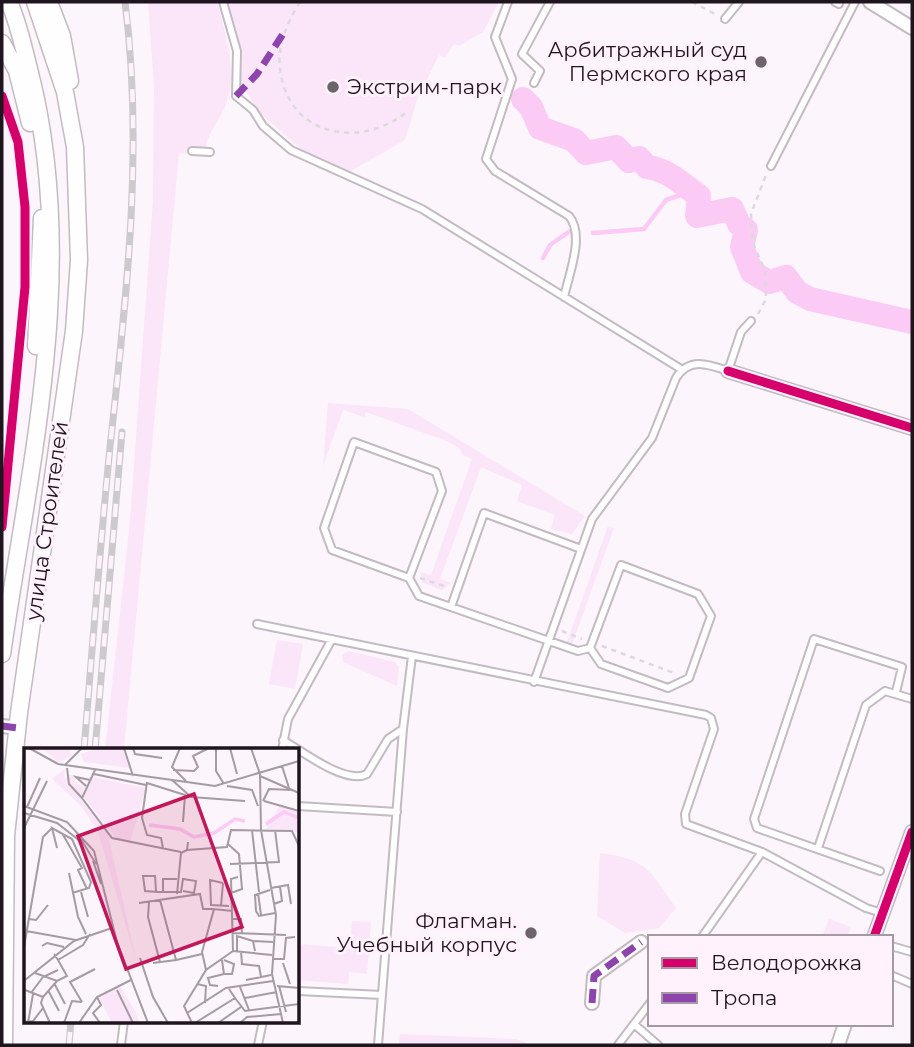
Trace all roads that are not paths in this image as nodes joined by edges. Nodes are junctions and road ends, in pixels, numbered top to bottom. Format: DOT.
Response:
graph roads {
  1 [pos="9,2"];
  2 [pos="35,2"];
  3 [pos="49,2"];
  4 [pos="223,2"];
  5 [pos="508,2"];
  6 [pos="550,2"];
  7 [pos="739,2"];
  8 [pos="855,2"];
  9 [pos="870,2"];
  10 [pos="725,19"];
  11 [pos="912,28"];
  12 [pos="2,43"];
  13 [pos="534,83"];
  14 [pos="192,150"];
  15 [pos="210,152"];
  16 [pos="771,166"];
  17 [pos="79,216"];
  18 [pos="564,297"];
  19 [pos="751,321"];
  20 [pos="681,369"];
  21 [pos="728,371"];
  22 [pos="40,395"];
  23 [pos="912,428"];
  24 [pos="581,549"];
  25 [pos="410,575"];
  26 [pos="451,607"];
  27 [pos="257,624"];
  28 [pos="332,639"];
  29 [pos="548,640"];
  30 [pos="591,645"];
  31 [pos="2,654"];
  32 [pos="412,656"];
  33 [pos="534,682"];
  34 [pos="896,692"];
  35 [pos="912,699"];
  36 [pos="10,727"];
  37 [pos="403,729"];
  38 [pos="283,740"];
  39 [pos="282,748"];
  40 [pos="297,748"];
  41 [pos="299,749"];
  42 [pos="299,806"];
  43 [pos="397,812"];
  44 [pos="912,832"];
  45 [pos="818,848"];
  46 [pos="762,852"];
  47 [pos="880,871"];
  48 [pos="882,913"];
  49 [pos="704,935"];
  50 [pos="875,935"];
  51 [pos="641,942"];
  52 [pos="893,947"];
  53 [pos="912,952"];
  54 [pos="893,976"];
  55 [pos="912,984"];
  56 [pos="299,990"];
  57 [pos="382,995"];
  58 [pos="592,1003"];
  59 [pos="648,1006"];
  60 [pos="124,1023"];
  61 [pos="262,1023"];
  62 [pos="634,1024"];
  63 [pos="844,1026"];
  64 [pos="4,1045"];
  65 [pos="121,1045"];
  66 [pos="258,1045"];
  67 [pos="378,1045"];
  68 [pos="618,1045"];
  69 [pos="659,1045"];
  70 [pos="838,1045"];
  1 -- 22 [label="main road, улица Строителей"];
  2 -- 17 [label="main road, улица Строителей"];
  3 -- 17 [label="main road"];
  4 -- 18 [label="lane"];
  5 -- 18 [label="lane"];
  6 -- 13 [label="lane"];
  7 -- 10 [label="lane"];
  8 -- 16 [label="lane"];
  9 -- 11 [label="street"];
  12 -- 22 [label="main road"];
  14 -- 15 [label="lane"];
  17 -- 36 [label="main road, улица Строителей"];
  18 -- 20 [label="lane"];
  19 -- 21 [label="lane"];
  20 -- 21 [label="lane"];
  20 -- 24 [label="lane"];
  21 -- 23 [label="street"];
  22 -- 31 [label="main road, улица Строителей"];
  24 -- 26 [label="lane"];
  24 -- 29 [label="lane"];
  25 -- 25 [label="lane"];
  25 -- 26 [label="lane"];
  26 -- 29 [label="lane"];
  27 -- 28 [label="lane"];
  28 -- 32 [label="lane"];
  28 -- 38 [label="lane"];
  29 -- 30 [label="lane"];
  29 -- 33 [label="lane"];
  30 -- 30 [label="lane"];
  32 -- 33 [label="lane"];
  32 -- 37 [label="lane"];
  33 -- 46 [label="lane"];
  34 -- 35 [label="lane"];
  34 -- 45 [label="lane"];
  34 -- 45 [label="lane"];
  36 -- 64 [label="main road, улица Строителей"];
  37 -- 41 [label="lane"];
  37 -- 43 [label="lane"];
  38 -- 39 [label="lane"];
  38 -- 40 [label="lane"];
  42 -- 43 [label="lane"];
  43 -- 57 [label="lane"];
  44 -- 48 [label="street"];
  45 -- 47 [label="lane"];
  46 -- 48 [label="lane"];
  46 -- 49 [label="lane"];
  48 -- 50 [label="street"];
  51 -- 58 [label="street"];
  52 -- 53 [label="lane"];
  54 -- 55 [label="lane"];
  56 -- 57 [label="lane"];
  57 -- 67 [label="lane"];
  59 -- 62 [label="lane"];
  60 -- 65 [label="lane"];
  61 -- 66 [label="lane"];
  62 -- 68 [label="lane"];
  62 -- 69 [label="lane"];
  63 -- 70 [label="street"];
}
